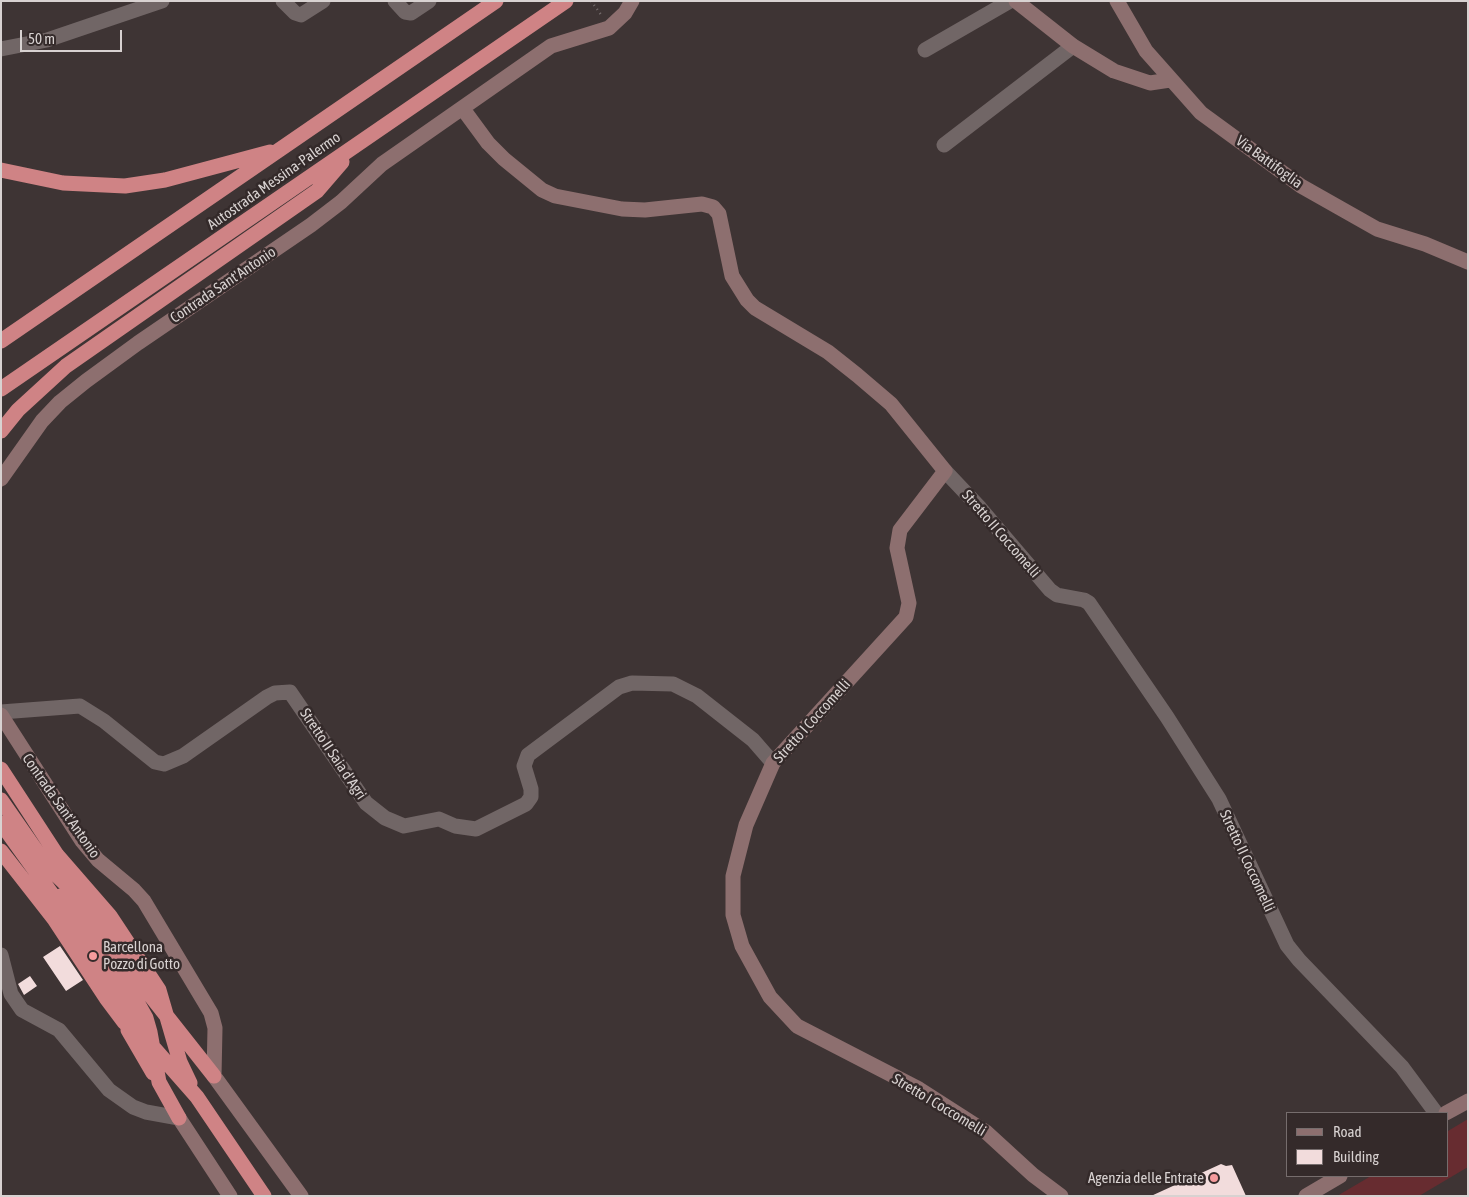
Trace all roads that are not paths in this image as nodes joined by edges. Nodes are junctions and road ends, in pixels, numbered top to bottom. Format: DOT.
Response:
graph roads {
  1 [pos="162,1"];
  2 [pos="283,1"];
  3 [pos="322,1"];
  4 [pos="396,1"];
  5 [pos="429,1"];
  6 [pos="496,1"];
  7 [pos="566,1"];
  8 [pos="632,1"];
  9 [pos="1010,1"];
  10 [pos="1016,1"];
  11 [pos="1118,2"];
  12 [pos="1073,46"];
  13 [pos="1,49"];
  14 [pos="925,50"];
  15 [pos="1170,80"];
  16 [pos="462,109"];
  17 [pos="360,143"];
  18 [pos="944,145"];
  19 [pos="281,149"];
  20 [pos="1,170"];
  21 [pos="1468,262"];
  22 [pos="1,340"];
  23 [pos="1,389"];
  24 [pos="1,431"];
  25 [pos="945,471"];
  26 [pos="1,479"];
  27 [pos="1,713"];
  28 [pos="773,763"];
  29 [pos="1,769"];
  30 [pos="1,800"];
  31 [pos="1,824"];
  32 [pos="1,852"];
  33 [pos="57,855"];
  34 [pos="17,874"];
  35 [pos="36,874"];
  36 [pos="79,896"];
  37 [pos="57,901"];
  38 [pos="1,955"];
  39 [pos="169,1021"];
  40 [pos="124,1022"];
  41 [pos="153,1047"];
  42 [pos="214,1076"];
  43 [pos="159,1082"];
  44 [pos="197,1098"];
  45 [pos="1468,1101"];
  46 [pos="1435,1112"];
  47 [pos="1448,1112"];
  48 [pos="180,1118"];
  49 [pos="1338,1177"];
  50 [pos="230,1196"];
  51 [pos="264,1196"];
  52 [pos="301,1196"];
  53 [pos="1061,1196"];
  54 [pos="1306,1196"];
  1 -- 13 [label="street"];
  2 -- 3 [label="street"];
  4 -- 5 [label="street"];
  6 -- 19 [label="highway, Autostrada Messina-Palermo"];
  7 -- 17 [label="highway, Autostrada Messina-Palermo"];
  8 -- 16 [label="street, Contrada Sant'Antonio"];
  9 -- 14 [label="street"];
  10 -- 12 [label="street"];
  11 -- 15 [label="street, Via Battifoglia"];
  12 -- 15 [label="street"];
  12 -- 18 [label="street"];
  15 -- 21 [label="street, Via Battifoglia"];
  16 -- 25 [label="street, Stretto II Coccomelli"];
  16 -- 26 [label="street, Contrada Sant'Antonio"];
  17 -- 23 [label="highway, Autostrada Messina-Palermo"];
  17 -- 24 [label="highway"];
  19 -- 20 [label="highway"];
  19 -- 22 [label="highway, Autostrada Messina-Palermo"];
  25 -- 28 [label="street, Stretto I Coccomelli"];
  25 -- 46 [label="street, Stretto II Coccomelli"];
  27 -- 28 [label="street, Stretto II Saia d'Agri"];
  27 -- 42 [label="street, Contrada Sant'Antonio"];
  28 -- 53 [label="street, Stretto I Coccomelli"];
  29 -- 33 [label="highway"];
  30 -- 36 [label="highway"];
  31 -- 35 [label="highway"];
  32 -- 34 [label="highway"];
  33 -- 36 [label="highway"];
  33 -- 39 [label="highway"];
  34 -- 37 [label="highway"];
  34 -- 40 [label="highway"];
  35 -- 37 [label="highway"];
  35 -- 41 [label="highway"];
  36 -- 39 [label="highway"];
  37 -- 41 [label="highway"];
  38 -- 48 [label="street"];
  39 -- 42 [label="highway"];
  39 -- 44 [label="highway"];
  40 -- 41 [label="highway"];
  40 -- 43 [label="highway"];
  41 -- 43 [label="highway"];
  41 -- 44 [label="highway"];
  42 -- 52 [label="street"];
  43 -- 48 [label="highway"];
  44 -- 51 [label="highway"];
  45 -- 47 [label="street"];
  48 -- 50 [label="street"];
  49 -- 54 [label="street"];
}
